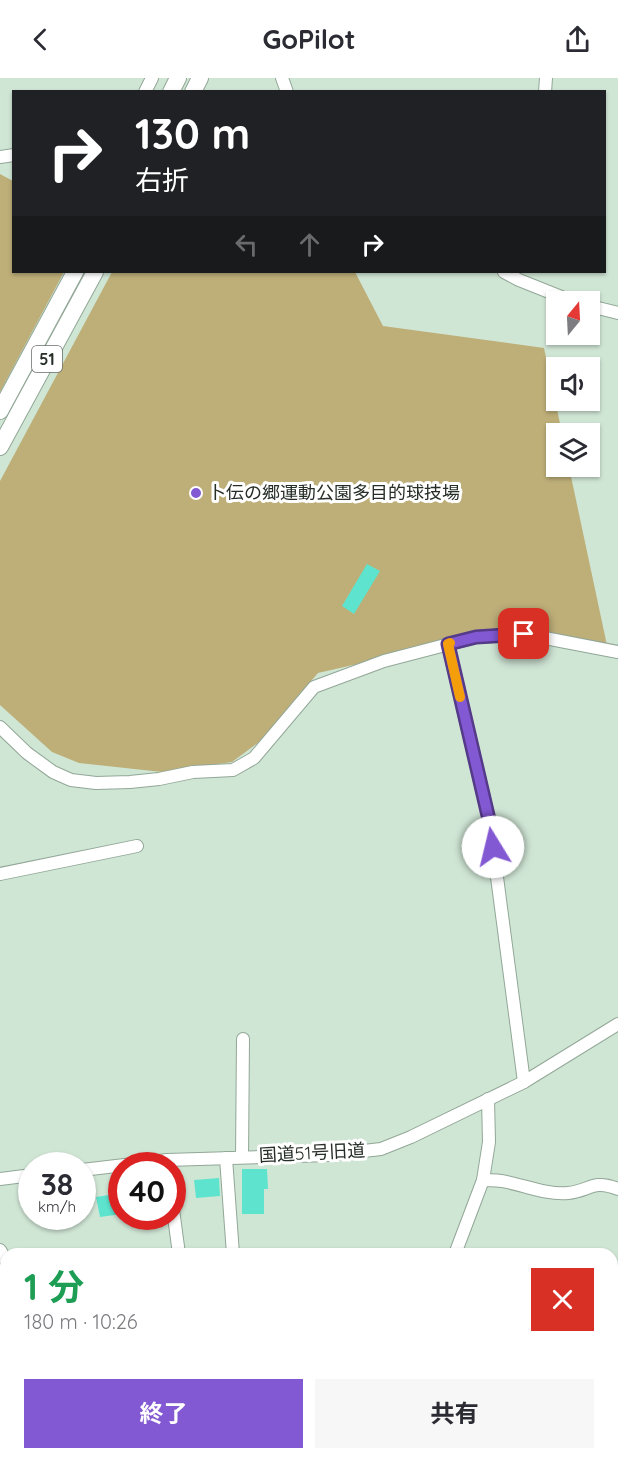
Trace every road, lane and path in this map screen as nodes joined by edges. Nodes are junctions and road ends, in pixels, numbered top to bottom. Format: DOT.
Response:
graph roads {
  1 [pos="74,273"];
  2 [pos="94,273"];
  3 [pos="520,276"];
  4 [pos="551,291"];
  5 [pos="600,308"];
  6 [pos="618,313"];
  7 [pos="0,411"];
  8 [pos="0,447"];
  9 [pos="448,644"];
  10 [pos="618,652"];
  11 [pos="0,727"];
  12 [pos="138,846"];
  13 [pos="0,874"];
  14 [pos="618,1024"];
  15 [pos="243,1039"];
  16 [pos="524,1082"];
  17 [pos="488,1099"];
  18 [pos="242,1157"];
  19 [pos="226,1158"];
  20 [pos="186,1161"];
  21 [pos="18,1177"];
  22 [pos="0,1179"];
  23 [pos="483,1180"];
  24 [pos="618,1189"];
  25 [pos="176,1230"];
  26 [pos="178,1248"];
  27 [pos="232,1248"];
  28 [pos="457,1248"];
  1 -- 7 [label="highway, 51"];
  2 -- 8 [label="highway, 51"];
  3 -- 4 [label="street"];
  5 -- 6 [label="street"];
  9 -- 10 [label="street"];
  9 -- 11 [label="street"];
  9 -- 16 [label="street"];
  12 -- 13 [label="street"];
  14 -- 16 [label="street, 国道51号旧道"];
  15 -- 18 [label="street"];
  16 -- 17 [label="street, 国道51号旧道"];
  17 -- 18 [label="street, 国道51号旧道"];
  17 -- 23 [label="street"];
  18 -- 19 [label="street, 国道51号旧道"];
  19 -- 20 [label="street, 国道51号旧道"];
  19 -- 27 [label="street"];
  21 -- 22 [label="street"];
  23 -- 24 [label="street"];
  23 -- 28 [label="street"];
  25 -- 26 [label="street"];
}
